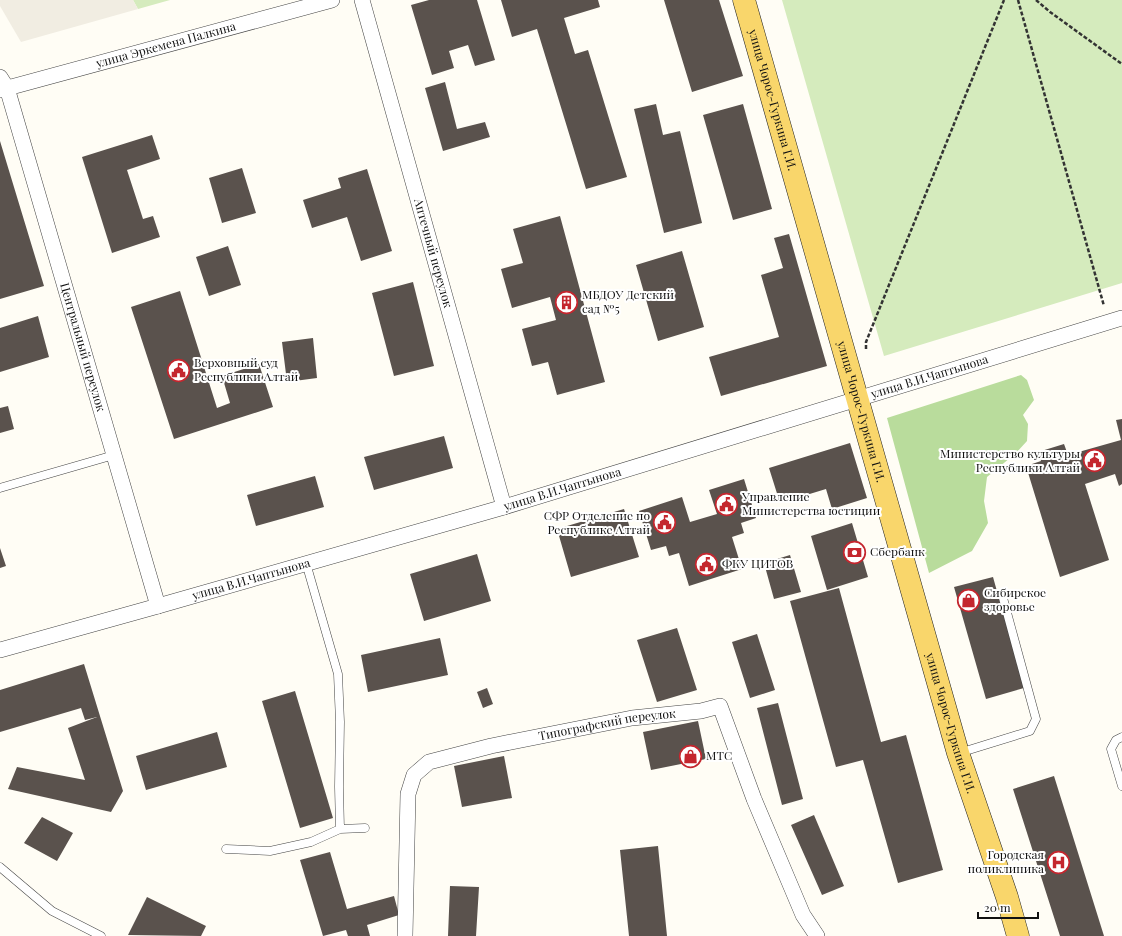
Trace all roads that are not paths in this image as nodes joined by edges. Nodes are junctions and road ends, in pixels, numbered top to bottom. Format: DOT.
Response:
graph roads {
  1 [pos="332,0"];
  2 [pos="362,0"];
  3 [pos="744,0"];
  4 [pos="2,85"];
  5 [pos="1115,320"];
  6 [pos="858,398"];
  7 [pos="114,454"];
  8 [pos="0,488"];
  9 [pos="504,507"];
  10 [pos="306,563"];
  11 [pos="1003,598"];
  12 [pos="158,606"];
  13 [pos="0,650"];
  14 [pos="1122,737"];
  15 [pos="958,753"];
  16 [pos="1122,786"];
  17 [pos="365,828"];
  18 [pos="340,829"];
  19 [pos="226,849"];
  20 [pos="0,867"];
  21 [pos="100,936"];
  22 [pos="405,936"];
  23 [pos="817,936"];
  24 [pos="1018,936"];
  1 -- 4 [label="street, улица Эркемена Палкина"];
  2 -- 9 [label="street, Аптечный переулок"];
  3 -- 6 [label="main road, улица Чорос-Гуркина Г.И."];
  4 -- 7 [label="street, Центральный переулок"];
  5 -- 6 [label="street, улица В.И.Чаптынова"];
  6 -- 9 [label="street, улица В.И.Чаптынова"];
  6 -- 15 [label="main road, улица Чорос-Гуркина Г.И."];
  7 -- 8 [label="lane"];
  7 -- 12 [label="street, Центральный переулок"];
  9 -- 10 [label="street, улица В.И.Чаптынова"];
  10 -- 12 [label="street, улица В.И.Чаптынова"];
  10 -- 18 [label="lane"];
  11 -- 15 [label="lane"];
  12 -- 13 [label="street, улица В.И.Чаптынова"];
  14 -- 16 [label="lane"];
  15 -- 24 [label="main road, улица Чорос-Гуркина Г.И."];
  17 -- 18 [label="lane"];
  18 -- 19 [label="lane"];
  20 -- 21 [label="lane"];
  22 -- 23 [label="street, Типографский переулок"];
}
